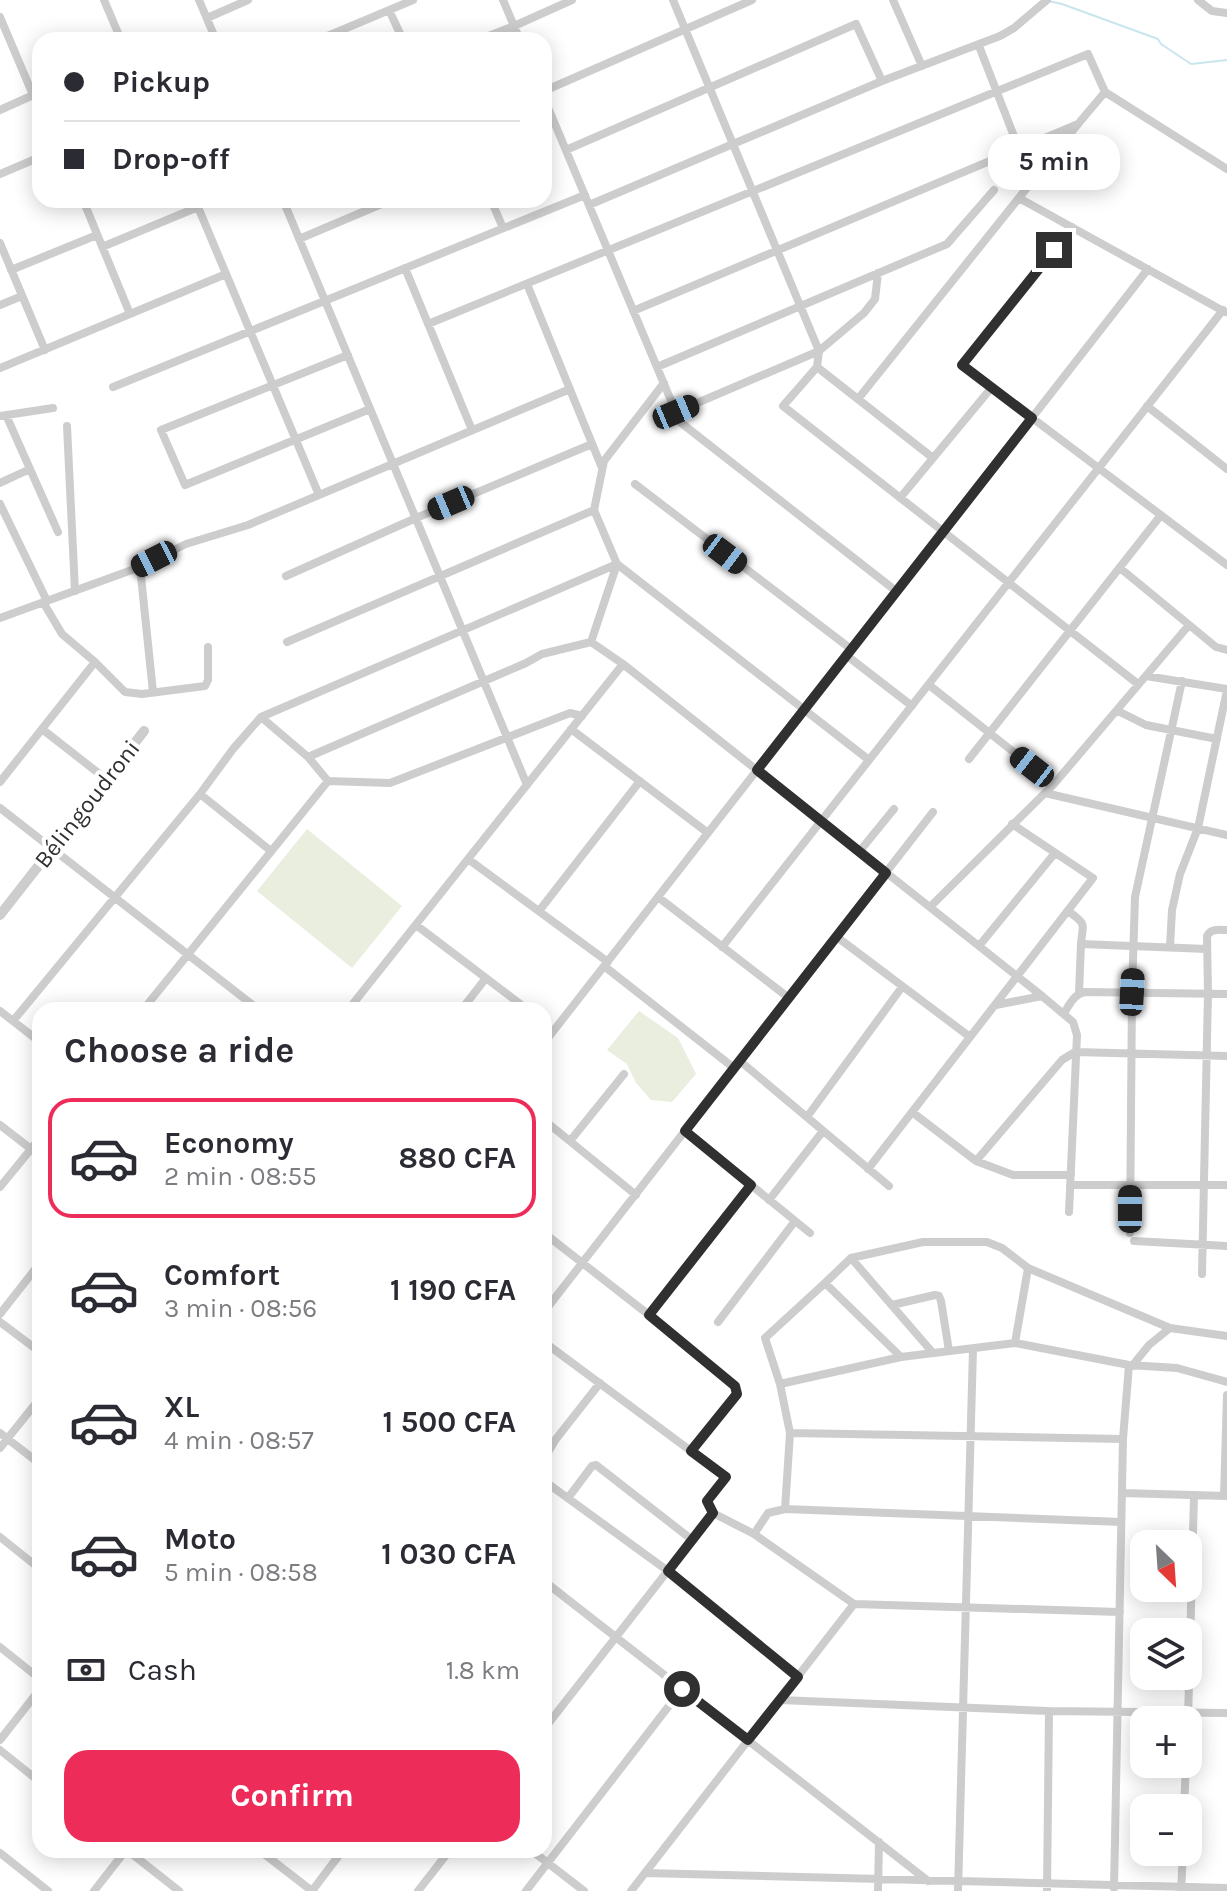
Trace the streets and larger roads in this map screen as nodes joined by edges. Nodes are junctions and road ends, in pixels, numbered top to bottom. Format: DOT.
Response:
graph roads {
  1 [pos="104,0"];
  2 [pos="199,0"];
  3 [pos="248,0"];
  4 [pos="503,0"];
  5 [pos="572,0"];
  6 [pos="673,0"];
  7 [pos="752,0"];
  8 [pos="893,0"];
  9 [pos="1047,0"];
  10 [pos="1198,0"];
  11 [pos="408,1"];
  12 [pos="389,10"];
  13 [pos="1227,13"];
  14 [pos="0,17"];
  15 [pos="207,18"];
  16 [pos="514,26"];
  17 [pos="686,30"];
  18 [pos="118,32"];
  19 [pos="213,32"];
  20 [pos="337,32"];
  21 [pos="399,32"];
  22 [pos="499,32"];
  23 [pos="517,32"];
  24 [pos="979,46"];
  25 [pos="922,66"];
  26 [pos="882,81"];
  27 [pos="32,84"];
  28 [pos="552,88"];
  29 [pos="710,88"];
  30 [pos="996,92"];
  31 [pos="1105,92"];
  32 [pos="32,96"];
  33 [pos="0,110"];
  34 [pos="552,117"];
  35 [pos="1078,124"];
  36 [pos="733,144"];
  37 [pos="1019,149"];
  38 [pos="566,150"];
  39 [pos="32,160"];
  40 [pos="1227,169"];
  41 [pos="0,174"];
  42 [pos="1028,186"];
  43 [pos="994,190"];
  44 [pos="753,191"];
  45 [pos="585,195"];
  46 [pos="1019,198"];
  47 [pos="589,205"];
  48 [pos="86,208"];
  49 [pos="185,208"];
  50 [pos="198,208"];
  51 [pos="286,208"];
  52 [pos="367,208"];
  53 [pos="494,208"];
  54 [pos="1072,227"];
  55 [pos="503,228"];
  56 [pos="97,235"];
  57 [pos="299,239"];
  58 [pos="0,243"];
  59 [pos="102,247"];
  60 [pos="608,250"];
  61 [pos="777,250"];
  62 [pos="405,268"];
  63 [pos="1148,269"];
  64 [pos="11,270"];
  65 [pos="878,273"];
  66 [pos="226,274"];
  67 [pos="527,284"];
  68 [pos="22,296"];
  69 [pos="325,301"];
  70 [pos="0,305"];
  71 [pos="800,306"];
  72 [pos="633,311"];
  73 [pos="1225,312"];
  74 [pos="130,314"];
  75 [pos="428,324"];
  76 [pos="250,331"];
  77 [pos="45,350"];
  78 [pos="819,351"];
  79 [pos="348,355"];
  80 [pos="657,367"];
  81 [pos="817,367"];
  82 [pos="0,368"];
  83 [pos="664,383"];
  84 [pos="273,385"];
  85 [pos="113,387"];
  86 [pos="992,387"];
  87 [pos="570,389"];
  88 [pos="858,399"];
  89 [pos="1147,406"];
  90 [pos="53,408"];
  91 [pos="370,409"];
  92 [pos="676,412"];
  93 [pos="3,416"];
  94 [pos="1032,418"];
  95 [pos="67,426"];
  96 [pos="472,430"];
  97 [pos="296,439"];
  98 [pos="592,444"];
  99 [pos="933,458"];
  100 [pos="393,463"];
  101 [pos="1099,468"];
  102 [pos="30,469"];
  103 [pos="602,469"];
  104 [pos="1227,469"];
  105 [pos="0,483"];
  106 [pos="635,484"];
  107 [pos="319,495"];
  108 [pos="900,498"];
  109 [pos="0,504"];
  110 [pos="594,510"];
  111 [pos="1161,515"];
  112 [pos="416,518"];
  113 [pos="943,531"];
  114 [pos="58,532"];
  115 [pos="617,564"];
  116 [pos="1227,565"];
  117 [pos="140,567"];
  118 [pos="1120,568"];
  119 [pos="286,576"];
  120 [pos="440,577"];
  121 [pos="1009,583"];
  122 [pos="75,591"];
  123 [pos="896,591"];
  124 [pos="45,602"];
  125 [pos="0,618"];
  126 [pos="1189,625"];
  127 [pos="463,631"];
  128 [pos="1070,631"];
  129 [pos="287,642"];
  130 [pos="591,642"];
  131 [pos="208,647"];
  132 [pos="1227,650"];
  133 [pos="849,652"];
  134 [pos="95,662"];
  135 [pos="623,664"];
  136 [pos="1146,676"];
  137 [pos="484,680"];
  138 [pos="1182,681"];
  139 [pos="1138,684"];
  140 [pos="929,685"];
  141 [pos="1227,690"];
  142 [pos="153,692"];
  143 [pos="912,706"];
  144 [pos="804,710"];
  145 [pos="1118,711"];
  146 [pos="582,716"];
  147 [pos="261,717"];
  148 [pos="42,729"];
  149 [pos="571,729"];
  150 [pos="144,731"];
  151 [pos="1171,731"];
  152 [pos="990,733"];
  153 [pos="507,737"];
  154 [pos="1217,739"];
  155 [pos="308,757"];
  156 [pos="969,759"];
  157 [pos="869,760"];
  158 [pos="757,770"];
  159 [pos="106,779"];
  160 [pos="328,781"];
  161 [pos="640,781"];
  162 [pos="0,782"];
  163 [pos="1054,784"];
  164 [pos="527,785"];
  165 [pos="1045,793"];
  166 [pos="200,794"];
  167 [pos="0,808"];
  168 [pos="894,809"];
  169 [pos="933,812"];
  170 [pos="1152,817"];
  171 [pos="821,821"];
  172 [pos="1012,824"];
  173 [pos="1198,828"];
  174 [pos="708,833"];
  175 [pos="1227,835"];
  176 [pos="52,849"];
  177 [pos="271,851"];
  178 [pos="859,852"];
  179 [pos="1055,853"];
  180 [pos="468,859"];
  181 [pos="886,873"];
  182 [pos="114,897"];
  183 [pos="658,897"];
  184 [pos="930,907"];
  185 [pos="539,911"];
  186 [pos="1068,911"];
  187 [pos="0,915"];
  188 [pos="416,925"];
  189 [pos="1227,930"];
  190 [pos="837,937"];
  191 [pos="1081,944"];
  192 [pos="979,946"];
  193 [pos="1134,946"];
  194 [pos="722,947"];
  195 [pos="1170,947"];
  196 [pos="1207,949"];
  197 [pos="188,955"];
  198 [pos="606,964"];
  199 [pos="1017,976"];
  200 [pos="486,978"];
  201 [pos="902,987"];
  202 [pos="1132,992"];
  203 [pos="1079,993"];
  204 [pos="1208,993"];
  205 [pos="1227,994"];
  206 [pos="1042,996"];
  207 [pos="789,998"];
  208 [pos="150,1002"];
  209 [pos="249,1002"];
  210 [pos="354,1002"];
  211 [pos="467,1002"];
  212 [pos="518,1002"];
  213 [pos="995,1005"];
  214 [pos="0,1011"];
  215 [pos="1064,1013"];
  216 [pos="13,1021"];
  217 [pos="554,1030"];
  218 [pos="552,1033"];
  219 [pos="32,1036"];
  220 [pos="970,1037"];
  221 [pos="1075,1052"];
  222 [pos="1131,1053"];
  223 [pos="1207,1055"];
  224 [pos="1227,1056"];
  225 [pos="737,1064"];
  226 [pos="624,1074"];
  227 [pos="912,1112"];
  228 [pos="807,1117"];
  229 [pos="0,1125"];
  230 [pos="552,1126"];
  231 [pos="685,1131"];
  232 [pos="823,1131"];
  233 [pos="570,1141"];
  234 [pos="31,1149"];
  235 [pos="976,1161"];
  236 [pos="868,1169"];
  237 [pos="1071,1175"];
  238 [pos="751,1185"];
  239 [pos="1070,1185"];
  240 [pos="1129,1185"];
  241 [pos="1204,1185"];
  242 [pos="1227,1185"];
  243 [pos="889,1186"];
  244 [pos="0,1187"];
  245 [pos="636,1195"];
  246 [pos="769,1200"];
  247 [pos="1069,1212"];
  248 [pos="795,1221"];
  249 [pos="810,1233"];
  250 [pos="552,1239"];
  251 [pos="1202,1245"];
  252 [pos="1227,1246"];
  253 [pos="851,1258"];
  254 [pos="583,1263"];
  255 [pos="1028,1268"];
  256 [pos="32,1273"];
  257 [pos="1202,1274"];
  258 [pos="825,1283"];
  259 [pos="552,1302"];
  260 [pos="892,1305"];
  261 [pos="0,1314"];
  262 [pos="649,1315"];
  263 [pos="0,1322"];
  264 [pos="718,1322"];
  265 [pos="1170,1328"];
  266 [pos="1227,1336"];
  267 [pos="1015,1343"];
  268 [pos="32,1346"];
  269 [pos="552,1348"];
  270 [pos="973,1349"];
  271 [pos="949,1351"];
  272 [pos="933,1353"];
  273 [pos="901,1357"];
  274 [pos="1130,1366"];
  275 [pos="1227,1382"];
  276 [pos="600,1383"];
  277 [pos="780,1384"];
  278 [pos="1227,1395"];
  279 [pos="32,1406"];
  280 [pos="790,1433"];
  281 [pos="4,1436"];
  282 [pos="971,1436"];
  283 [pos="1123,1439"];
  284 [pos="552,1446"];
  285 [pos="0,1448"];
  286 [pos="691,1451"];
  287 [pos="32,1458"];
  288 [pos="552,1488"];
  289 [pos="1122,1493"];
  290 [pos="1194,1495"];
  291 [pos="1226,1496"];
  292 [pos="568,1498"];
  293 [pos="785,1509"];
  294 [pos="713,1513"];
  295 [pos="969,1516"];
  296 [pos="1121,1522"];
  297 [pos="754,1534"];
  298 [pos="0,1537"];
  299 [pos="691,1539"];
  300 [pos="32,1563"];
  301 [pos="668,1571"];
  302 [pos="552,1588"];
  303 [pos="854,1604"];
  304 [pos="966,1608"];
  305 [pos="1120,1612"];
  306 [pos="615,1637"];
  307 [pos="0,1647"];
  308 [pos="32,1673"];
  309 [pos="798,1677"];
  310 [pos="682,1689"];
  311 [pos="32,1699"];
  312 [pos="780,1700"];
  313 [pos="1188,1706"];
  314 [pos="963,1707"];
  315 [pos="1049,1711"];
  316 [pos="1118,1712"];
  317 [pos="1130,1713"];
  318 [pos="1227,1713"];
  319 [pos="1202,1715"];
  320 [pos="552,1719"];
  321 [pos="0,1740"];
  322 [pos="748,1740"];
  323 [pos="0,1750"];
  324 [pos="32,1776"];
  325 [pos="879,1842"];
  326 [pos="0,1853"];
  327 [pos="120,1858"];
  328 [pos="136,1858"];
  329 [pos="269,1858"];
  330 [pos="337,1858"];
  331 [pos="444,1858"];
  332 [pos="541,1858"];
  333 [pos="552,1858"];
  334 [pos="552,1858"];
  335 [pos="548,1863"];
  336 [pos="1182,1866"];
  337 [pos="645,1873"];
  338 [pos="878,1880"];
  339 [pos="929,1881"];
  340 [pos="958,1886"];
  341 [pos="1047,1887"];
  342 [pos="1114,1888"];
  343 [pos="1227,1888"];
  344 [pos="1181,1889"];
  345 [pos="48,1891"];
  346 [pos="94,1891"];
  347 [pos="179,1891"];
  348 [pos="418,1891"];
  349 [pos="526,1891"];
  350 [pos="584,1891"];
  351 [pos="631,1891"];
  352 [pos="878,1891"];
  1 -- 18 [label="street"];
  2 -- 15 [label="street"];
  3 -- 15 [label="street"];
  4 -- 16 [label="street"];
  5 -- 16 [label="street"];
  6 -- 17 [label="street"];
  7 -- 17 [label="street"];
  8 -- 25 [label="street"];
  9 -- 24 [label="street"];
  10 -- 13 [label="street"];
  11 -- 12 [label="street"];
  12 -- 20 [label="street"];
  12 -- 21 [label="street"];
  14 -- 27 [label="street"];
  15 -- 19 [label="street"];
  16 -- 22 [label="street"];
  16 -- 23 [label="street"];
  17 -- 28 [label="street"];
  17 -- 29 [label="street"];
  24 -- 25 [label="street"];
  24 -- 30 [label="street"];
  25 -- 26 [label="street"];
  26 -- 29 [label="street"];
  26 -- 36 [label="street"];
  29 -- 36 [label="street"];
  29 -- 38 [label="street"];
  30 -- 31 [label="street"];
  30 -- 37 [label="street"];
  30 -- 44 [label="street"];
  31 -- 35 [label="street"];
  31 -- 40 [label="street"];
  32 -- 33 [label="street"];
  34 -- 38 [label="street"];
  35 -- 37 [label="street"];
  35 -- 42 [label="street"];
  36 -- 44 [label="street"];
  36 -- 47 [label="street"];
  37 -- 42 [label="street"];
  37 -- 61 [label="street"];
  38 -- 45 [label="street"];
  39 -- 41 [label="street"];
  42 -- 46 [label="street"];
  43 -- 65 [label="street"];
  44 -- 60 [label="street"];
  44 -- 61 [label="street"];
  45 -- 47 [label="street"];
  45 -- 55 [label="street"];
  46 -- 54 [label="street"];
  46 -- 88 [label="street"];
  47 -- 60 [label="street"];
  48 -- 56 [label="street"];
  49 -- 59 [label="street"];
  50 -- 66 [label="street"];
  51 -- 57 [label="street"];
  52 -- 57 [label="street"];
  53 -- 55 [label="street"];
  54 -- 63 [label="street"];
  54 -- 86 [label="street"];
  55 -- 62 [label="street"];
  56 -- 59 [label="street"];
  56 -- 64 [label="street"];
  57 -- 69 [label="street"];
  58 -- 64 [label="street"];
  59 -- 74 [label="street"];
  60 -- 67 [label="street"];
  60 -- 72 [label="street"];
  61 -- 71 [label="street"];
  61 -- 72 [label="street"];
  62 -- 69 [label="street"];
  62 -- 75 [label="street"];
  63 -- 73 [label="street"];
  63 -- 94 [label="street"];
  64 -- 68 [label="street"];
  65 -- 71 [label="street"];
  65 -- 78 [label="street"];
  66 -- 74 [label="street"];
  66 -- 76 [label="street"];
  67 -- 75 [label="street"];
  67 -- 87 [label="street"];
  68 -- 70 [label="street"];
  68 -- 77 [label="street"];
  69 -- 76 [label="street"];
  69 -- 79 [label="street"];
  71 -- 78 [label="street"];
  71 -- 80 [label="street"];
  72 -- 80 [label="street"];
  73 -- 89 [label="street"];
  74 -- 77 [label="street"];
  75 -- 96 [label="street"];
  76 -- 84 [label="street"];
  76 -- 85 [label="street"];
  77 -- 82 [label="street"];
  78 -- 81 [label="street"];
  78 -- 92 [label="street"];
  79 -- 84 [label="street"];
  79 -- 91 [label="street"];
  80 -- 83 [label="street"];
  81 -- 88 [label="street"];
  81 -- 108 [label="street"];
  83 -- 92 [label="street"];
  83 -- 103 [label="street"];
  84 -- 97 [label="street"];
  84 -- 97 [label="street"];
  86 -- 94 [label="street"];
  86 -- 99 [label="street"];
  87 -- 96 [label="street"];
  87 -- 98 [label="street"];
  88 -- 99 [label="street"];
  89 -- 101 [label="street"];
  89 -- 104 [label="street"];
  90 -- 93 [label="street"];
  91 -- 97 [label="street"];
  91 -- 100 [label="street"];
  92 -- 123 [label="street"];
  93 -- 102 [label="street"];
  94 -- 101 [label="street"];
  94 -- 113 [label="street"];
  95 -- 122 [label="street"];
  96 -- 100 [label="street"];
  97 -- 107 [label="street"];
  98 -- 103 [label="street"];
  98 -- 112 [label="street"];
  99 -- 108 [label="street"];
  100 -- 107 [label="street"];
  100 -- 112 [label="street"];
  101 -- 111 [label="street"];
  101 -- 121 [label="street"];
  102 -- 105 [label="street"];
  102 -- 114 [label="street"];
  103 -- 110 [label="street"];
  106 -- 133 [label="street"];
  107 -- 117 [label="street"];
  108 -- 113 [label="street"];
  109 -- 124 [label="street"];
  110 -- 115 [label="street"];
  110 -- 120 [label="street"];
  111 -- 116 [label="street"];
  111 -- 118 [label="street"];
  112 -- 119 [label="street"];
  112 -- 120 [label="street"];
  113 -- 121 [label="street"];
  113 -- 123 [label="street"];
  115 -- 127 [label="street"];
  115 -- 130 [label="street"];
  115 -- 144 [label="street"];
  117 -- 122 [label="street"];
  117 -- 142 [label="street"];
  118 -- 126 [label="street"];
  118 -- 128 [label="street"];
  120 -- 127 [label="street"];
  120 -- 129 [label="street"];
  121 -- 128 [label="street"];
  121 -- 140 [label="street"];
  122 -- 124 [label="street"];
  123 -- 133 [label="street"];
  124 -- 125 [label="street"];
  124 -- 134 [label="street"];
  126 -- 132 [label="street"];
  126 -- 136 [label="street"];
  127 -- 137 [label="street"];
  127 -- 147 [label="street"];
  128 -- 139 [label="street"];
  128 -- 152 [label="street"];
  130 -- 135 [label="street"];
  130 -- 137 [label="street"];
  131 -- 142 [label="street"];
  133 -- 143 [label="street"];
  133 -- 144 [label="street"];
  134 -- 142 [label="street"];
  134 -- 148 [label="street"];
  135 -- 146 [label="street"];
  135 -- 158 [label="street"];
  136 -- 138 [label="street"];
  136 -- 139 [label="street"];
  137 -- 153 [label="street"];
  137 -- 155 [label="street"];
  138 -- 141 [label="street"];
  138 -- 151 [label="street"];
  139 -- 145 [label="street"];
  140 -- 143 [label="street"];
  140 -- 152 [label="street"];
  141 -- 154 [label="street"];
  143 -- 157 [label="street"];
  144 -- 157 [label="street"];
  144 -- 158 [label="street"];
  145 -- 151 [label="street"];
  145 -- 163 [label="street"];
  146 -- 149 [label="street"];
  146 -- 153 [label="street"];
  147 -- 155 [label="street"];
  147 -- 166 [label="street"];
  148 -- 159 [label="street"];
  148 -- 162 [label="street"];
  149 -- 161 [label="street"];
  149 -- 164 [label="street"];
  150 -- 159 [label="street, Bélingoudroni"];
  151 -- 154 [label="street"];
  151 -- 170 [label="street"];
  152 -- 156 [label="street"];
  152 -- 163 [label="street"];
  153 -- 160 [label="street"];
  153 -- 164 [label="street"];
  154 -- 173 [label="street"];
  155 -- 160 [label="street"];
  157 -- 171 [label="street"];
  158 -- 171 [label="street"];
  158 -- 174 [label="street"];
  159 -- 176 [label="street, Bélingoudroni"];
  160 -- 177 [label="street"];
  161 -- 174 [label="street"];
  161 -- 185 [label="street"];
  163 -- 165 [label="street"];
  164 -- 180 [label="street"];
  165 -- 170 [label="street"];
  165 -- 172 [label="street"];
  166 -- 177 [label="street"];
  166 -- 182 [label="street"];
  167 -- 176 [label="street"];
  168 -- 178 [label="street"];
  169 -- 181 [label="street"];
  170 -- 173 [label="street"];
  170 -- 193 [label="street"];
  171 -- 178 [label="street"];
  171 -- 194 [label="street"];
  172 -- 179 [label="street"];
  172 -- 184 [label="street"];
  173 -- 175 [label="street"];
  173 -- 195 [label="street"];
  174 -- 183 [label="street"];
  176 -- 182 [label="street"];
  176 -- 187 [label="street, Bélingoudroni"];
  177 -- 197 [label="street"];
  178 -- 181 [label="street"];
  179 -- 186 [label="street"];
  179 -- 192 [label="street"];
  180 -- 185 [label="street"];
  180 -- 188 [label="street"];
  181 -- 184 [label="street"];
  181 -- 190 [label="street"];
  182 -- 197 [label="street"];
  182 -- 216 [label="street"];
  183 -- 194 [label="street"];
  183 -- 198 [label="street"];
  184 -- 192 [label="street"];
  185 -- 198 [label="street"];
  186 -- 191 [label="street"];
  186 -- 199 [label="street"];
  188 -- 200 [label="street"];
  188 -- 210 [label="street"];
  189 -- 196 [label="street"];
  190 -- 201 [label="street"];
  190 -- 207 [label="street"];
  191 -- 193 [label="street"];
  191 -- 203 [label="street"];
  192 -- 199 [label="street"];
  193 -- 195 [label="street"];
  193 -- 202 [label="street"];
  194 -- 207 [label="street"];
  195 -- 196 [label="street"];
  196 -- 204 [label="street"];
  197 -- 208 [label="street"];
  197 -- 209 [label="street"];
  198 -- 217 [label="street"];
  198 -- 225 [label="street"];
  199 -- 206 [label="street"];
  199 -- 213 [label="street"];
  200 -- 211 [label="street"];
  200 -- 212 [label="street"];
  201 -- 220 [label="street"];
  201 -- 228 [label="street"];
  202 -- 203 [label="street"];
  202 -- 204 [label="street"];
  202 -- 222 [label="street"];
  203 -- 215 [label="street"];
  204 -- 205 [label="street"];
  204 -- 223 [label="street"];
  206 -- 213 [label="street"];
  206 -- 215 [label="street"];
  207 -- 225 [label="street"];
  213 -- 220 [label="street"];
  214 -- 216 [label="street"];
  215 -- 221 [label="street"];
  216 -- 219 [label="street"];
  217 -- 218 [label="street"];
  220 -- 227 [label="street"];
  221 -- 222 [label="street"];
  221 -- 235 [label="street"];
  221 -- 237 [label="street"];
  222 -- 223 [label="street"];
  222 -- 240 [label="street"];
  223 -- 224 [label="street"];
  223 -- 241 [label="street"];
  225 -- 228 [label="street"];
  225 -- 231 [label="street"];
  226 -- 233 [label="street"];
  227 -- 235 [label="street"];
  227 -- 236 [label="street"];
  228 -- 232 [label="street"];
  229 -- 234 [label="street"];
  230 -- 233 [label="street"];
  231 -- 238 [label="street"];
  231 -- 245 [label="street"];
  232 -- 236 [label="street"];
  232 -- 246 [label="street"];
  233 -- 245 [label="street"];
  234 -- 244 [label="street"];
  235 -- 237 [label="street"];
  236 -- 243 [label="street"];
  237 -- 239 [label="street"];
  238 -- 246 [label="street"];
  238 -- 262 [label="street"];
  239 -- 240 [label="street"];
  239 -- 247 [label="street"];
  240 -- 241 [label="street"];
  240 -- 251 [label="street"];
  241 -- 242 [label="street"];
  241 -- 251 [label="street"];
  245 -- 254 [label="street"];
  246 -- 248 [label="street"];
  248 -- 249 [label="street"];
  248 -- 264 [label="street"];
  250 -- 254 [label="street"];
  251 -- 252 [label="street"];
  251 -- 257 [label="street"];
  253 -- 255 [label="street"];
  253 -- 258 [label="street"];
  253 -- 260 [label="street"];
  254 -- 259 [label="street"];
  254 -- 262 [label="street"];
  255 -- 265 [label="street"];
  255 -- 267 [label="street"];
  256 -- 261 [label="street"];
  258 -- 273 [label="street"];
  258 -- 277 [label="street"];
  260 -- 271 [label="street"];
  260 -- 272 [label="street"];
  262 -- 286 [label="street"];
  263 -- 268 [label="street"];
  265 -- 266 [label="street"];
  265 -- 274 [label="street"];
  267 -- 270 [label="street"];
  267 -- 274 [label="street"];
  269 -- 276 [label="street"];
  270 -- 271 [label="street"];
  270 -- 282 [label="street"];
  271 -- 272 [label="street"];
  272 -- 273 [label="street"];
  273 -- 277 [label="street"];
  274 -- 275 [label="street"];
  274 -- 283 [label="street"];
  276 -- 284 [label="street"];
  276 -- 286 [label="street"];
  277 -- 280 [label="street"];
  278 -- 291 [label="street"];
  279 -- 281 [label="street"];
  280 -- 282 [label="street"];
  280 -- 293 [label="street"];
  281 -- 285 [label="street"];
  281 -- 287 [label="street"];
  282 -- 283 [label="street"];
  282 -- 295 [label="street"];
  283 -- 289 [label="street"];
  286 -- 294 [label="street"];
  288 -- 292 [label="street"];
  289 -- 290 [label="street"];
  289 -- 296 [label="street"];
  290 -- 291 [label="street"];
  290 -- 313 [label="street"];
  292 -- 299 [label="street"];
  292 -- 301 [label="street"];
  293 -- 295 [label="street"];
  293 -- 297 [label="street"];
  294 -- 297 [label="street"];
  294 -- 299 [label="street"];
  295 -- 296 [label="street"];
  295 -- 304 [label="street"];
  296 -- 305 [label="street"];
  297 -- 303 [label="street"];
  298 -- 300 [label="street"];
  299 -- 301 [label="street"];
  301 -- 306 [label="street"];
  301 -- 309 [label="street"];
  302 -- 306 [label="street"];
  303 -- 304 [label="street"];
  303 -- 309 [label="street"];
  304 -- 305 [label="street"];
  304 -- 314 [label="street"];
  305 -- 316 [label="street"];
  306 -- 310 [label="street"];
  306 -- 320 [label="street"];
  307 -- 308 [label="street"];
  309 -- 312 [label="street"];
  310 -- 322 [label="street"];
  310 -- 333 [label="street"];
  311 -- 321 [label="street"];
  312 -- 314 [label="street"];
  312 -- 322 [label="street"];
  314 -- 315 [label="street"];
  314 -- 340 [label="street"];
  315 -- 316 [label="street"];
  315 -- 341 [label="street"];
  316 -- 317 [label="street"];
  316 -- 342 [label="street"];
  318 -- 319 [label="street"];
  322 -- 325 [label="street"];
  322 -- 337 [label="street"];
  323 -- 324 [label="street"];
  325 -- 338 [label="street"];
  325 -- 339 [label="street"];
  326 -- 345 [label="street"];
  327 -- 346 [label="street"];
  328 -- 347 [label="street"];
  329 -- 330 [label="street"];
  331 -- 348 [label="street"];
  332 -- 335 [label="street"];
  334 -- 335 [label="street"];
  335 -- 349 [label="street"];
  335 -- 350 [label="street"];
  336 -- 344 [label="street"];
  337 -- 338 [label="street"];
  337 -- 351 [label="street"];
  338 -- 339 [label="street"];
  338 -- 352 [label="street"];
  339 -- 340 [label="street"];
  340 -- 341 [label="street"];
  341 -- 342 [label="street"];
  342 -- 344 [label="street"];
  343 -- 344 [label="street"];
}
